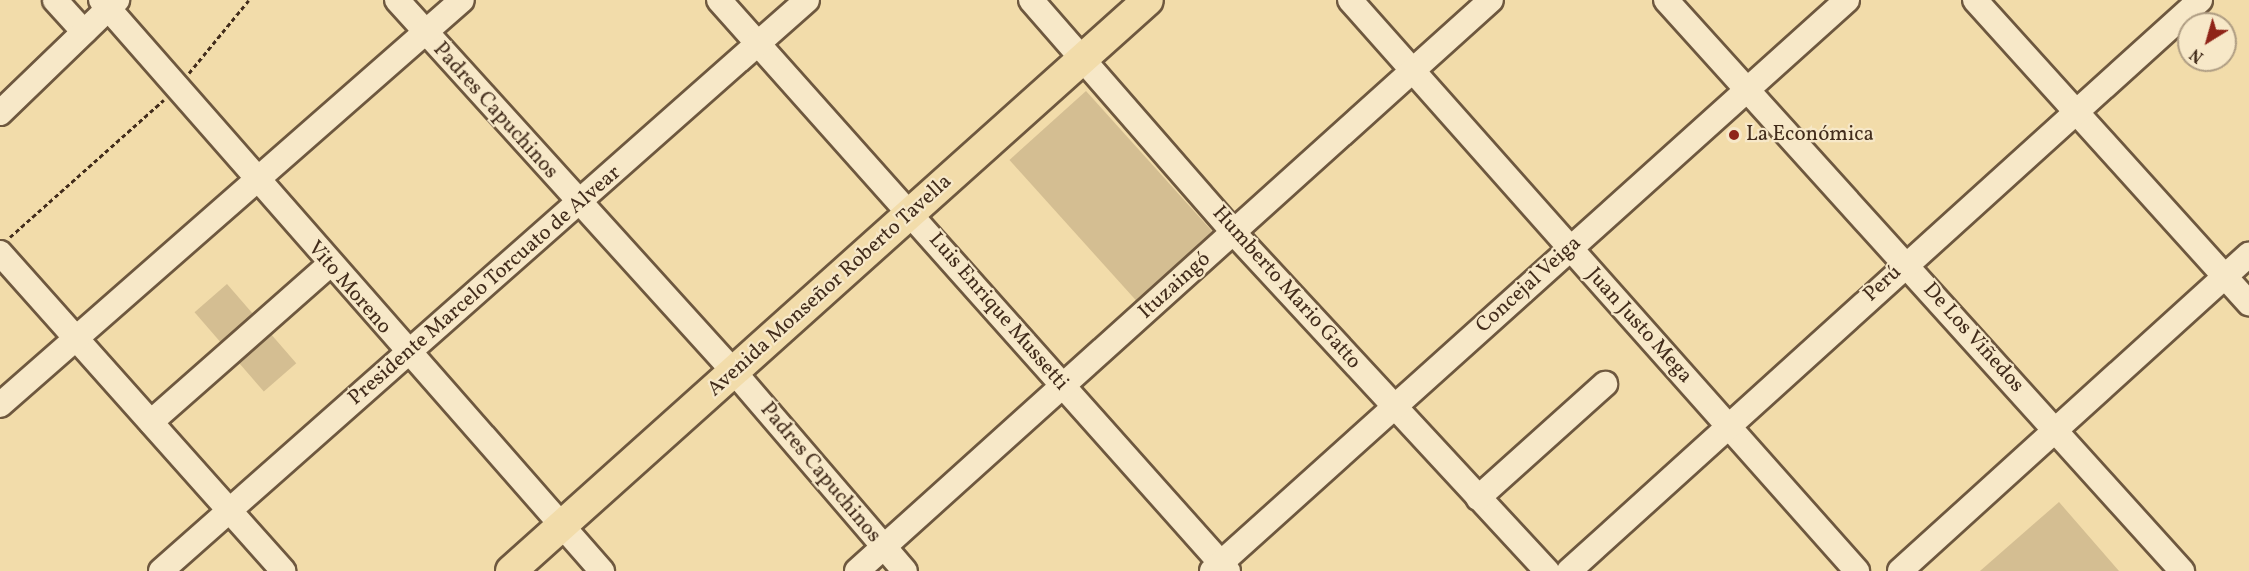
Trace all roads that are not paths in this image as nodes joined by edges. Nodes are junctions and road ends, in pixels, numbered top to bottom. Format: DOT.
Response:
graph roads {
  1 [pos="55,0"];
  2 [pos="397,0"];
  3 [pos="462,0"];
  4 [pos="719,0"];
  5 [pos="807,0"];
  6 [pos="1031,0"];
  7 [pos="1148,0"];
  8 [pos="1350,0"];
  9 [pos="1491,0"];
  10 [pos="1666,0"];
  11 [pos="1846,0"];
  12 [pos="1975,0"];
  13 [pos="2200,0"];
  14 [pos="109,3"];
  15 [pos="84,32"];
  16 [pos="425,33"];
  17 [pos="759,45"];
  18 [pos="1083,58"];
  19 [pos="1412,71"];
  20 [pos="1746,91"];
  21 [pos="2077,111"];
  22 [pos="0,113"];
  23 [pos="256,180"];
  24 [pos="580,205"];
  25 [pos="911,212"];
  26 [pos="1234,232"];
  27 [pos="1570,248"];
  28 [pos="0,253"];
  29 [pos="2249,255"];
  30 [pos="1905,264"];
  31 [pos="329,265"];
  32 [pos="2225,276"];
  33 [pos="2249,303"];
  34 [pos="76,339"];
  35 [pos="406,352"];
  36 [pos="735,373"];
  37 [pos="1605,384"];
  38 [pos="1064,386"];
  39 [pos="0,405"];
  40 [pos="1393,407"];
  41 [pos="151,422"];
  42 [pos="1729,426"];
  43 [pos="2056,430"];
  44 [pos="1478,498"];
  45 [pos="229,509"];
  46 [pos="562,526"];
  47 [pos="883,547"];
  48 [pos="1220,568"];
  49 [pos="161,571"];
  50 [pos="283,571"];
  51 [pos="511,571"];
  52 [pos="602,571"];
  53 [pos="857,571"];
  54 [pos="905,571"];
  55 [pos="1547,571"];
  56 [pos="1569,571"];
  57 [pos="1857,571"];
  58 [pos="1900,571"];
  59 [pos="2182,571"];
  1 -- 15 [label="street"];
  2 -- 16 [label="street, Padres Capuchinos"];
  3 -- 16 [label="street"];
  4 -- 17 [label="street, Luis Enrique Mussetti"];
  5 -- 17 [label="street, Presidente Marcelo Torcuato de Alvear"];
  6 -- 18 [label="street, Humberto Mario Gatto"];
  7 -- 18 [label="main road, Avenida Monseñor Roberto Tavella"];
  8 -- 19 [label="street, Juan Justo Mega"];
  9 -- 19 [label="street, Ituzaingó"];
  10 -- 20 [label="street, De Los Viñedos"];
  11 -- 20 [label="street, Concejal Veiga"];
  12 -- 21 [label="street"];
  13 -- 21 [label="street, Perú"];
  14 -- 15 [label="street"];
  14 -- 23 [label="street, Vito Moreno"];
  15 -- 22 [label="street"];
  16 -- 23 [label="street"];
  16 -- 24 [label="street, Padres Capuchinos"];
  17 -- 24 [label="street, Presidente Marcelo Torcuato de Alvear"];
  17 -- 25 [label="street, Luis Enrique Mussetti"];
  18 -- 25 [label="main road, Avenida Monseñor Roberto Tavella"];
  18 -- 26 [label="street, Humberto Mario Gatto"];
  19 -- 26 [label="street, Ituzaingó"];
  19 -- 27 [label="street, Juan Justo Mega"];
  20 -- 27 [label="street, Concejal Veiga"];
  20 -- 30 [label="street, De Los Viñedos"];
  21 -- 30 [label="street, Perú"];
  21 -- 32 [label="street"];
  23 -- 31 [label="street, Vito Moreno"];
  23 -- 34 [label="street"];
  24 -- 35 [label="street, Presidente Marcelo Torcuato de Alvear"];
  24 -- 36 [label="street, Padres Capuchinos"];
  25 -- 36 [label="main road, Avenida Monseñor Roberto Tavella"];
  25 -- 38 [label="street, Luis Enrique Mussetti"];
  26 -- 38 [label="street, Ituzaingó"];
  26 -- 40 [label="street, Humberto Mario Gatto"];
  27 -- 40 [label="street, Concejal Veiga"];
  27 -- 42 [label="street, Juan Justo Mega"];
  28 -- 34 [label="street"];
  29 -- 32 [label="street"];
  30 -- 42 [label="street, Perú"];
  30 -- 43 [label="street, De Los Viñedos"];
  31 -- 35 [label="street, Vito Moreno"];
  31 -- 41 [label="street"];
  32 -- 33 [label="street"];
  32 -- 43 [label="street"];
  34 -- 39 [label="street"];
  34 -- 41 [label="street"];
  35 -- 45 [label="street, Presidente Marcelo Torcuato de Alvear"];
  35 -- 46 [label="street, Vito Moreno"];
  36 -- 46 [label="main road, Avenida Monseñor Roberto Tavella"];
  36 -- 47 [label="street, Padres Capuchinos"];
  37 -- 44 [label="street"];
  38 -- 47 [label="street, Ituzaingó"];
  38 -- 48 [label="street, Luis Enrique Mussetti"];
  40 -- 44 [label="street, Humberto Mario Gatto"];
  40 -- 48 [label="street, Concejal Veiga"];
  41 -- 45 [label="street"];
  42 -- 56 [label="street, Perú"];
  42 -- 57 [label="street, Juan Justo Mega"];
  43 -- 58 [label="street"];
  43 -- 59 [label="street, De Los Viñedos"];
  44 -- 55 [label="street, Humberto Mario Gatto"];
  45 -- 49 [label="street, Presidente Marcelo Torcuato de Alvear"];
  45 -- 50 [label="street"];
  46 -- 51 [label="main road, Avenida Monseñor Roberto Tavella"];
  46 -- 52 [label="street, Vito Moreno"];
  47 -- 53 [label="street, Ituzaingó"];
  47 -- 54 [label="street, Padres Capuchinos"];
}
